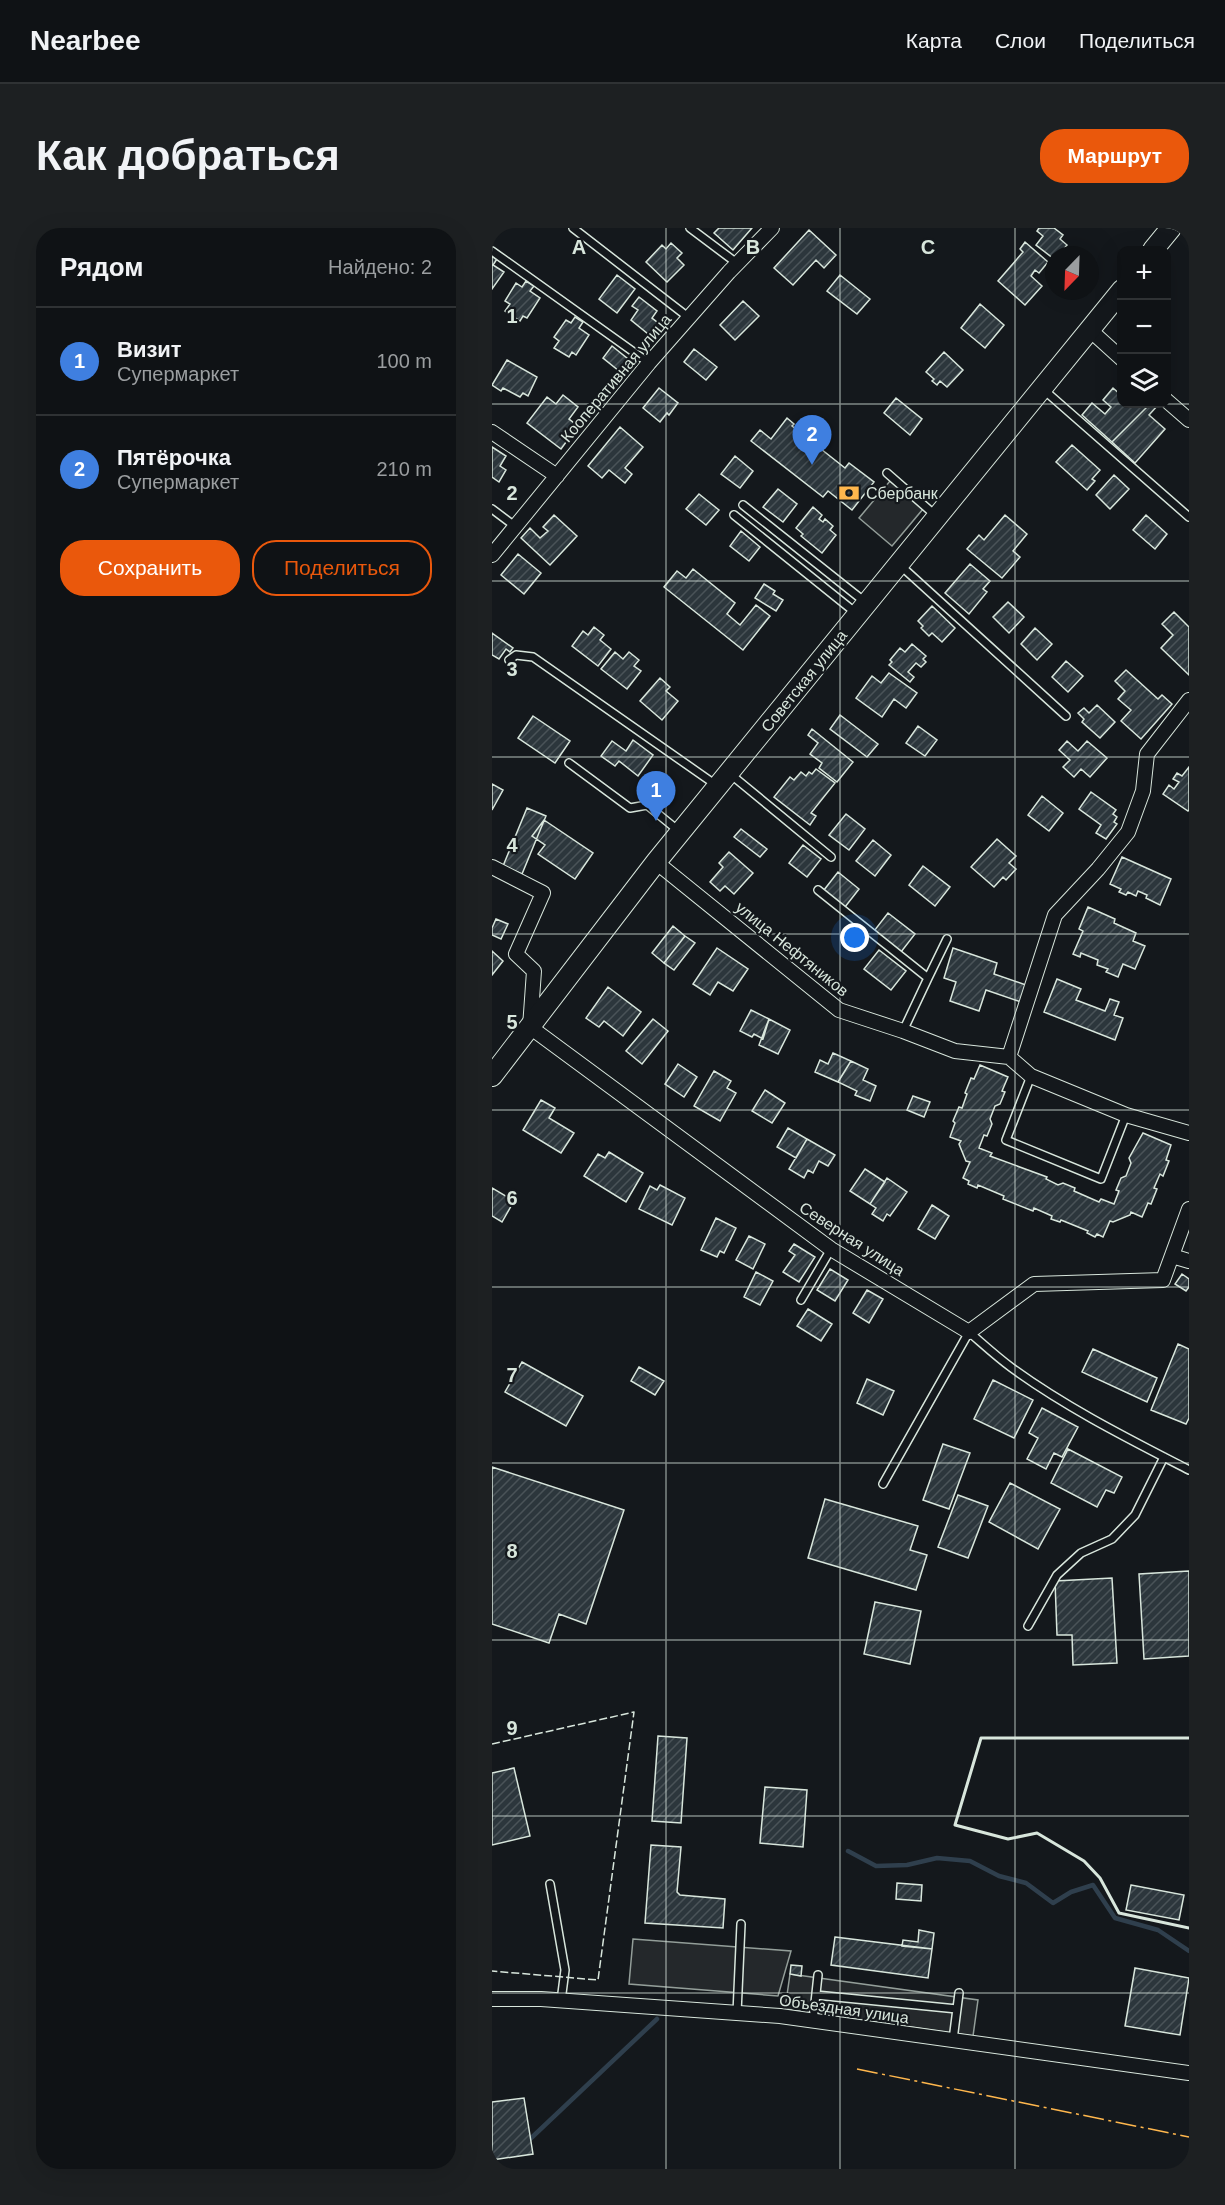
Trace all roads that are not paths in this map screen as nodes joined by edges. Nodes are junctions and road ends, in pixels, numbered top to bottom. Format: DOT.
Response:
graph roads {
  1 [pos="573,228"];
  2 [pos="690,228"];
  3 [pos="772,228"];
  4 [pos="1171,228"];
  5 [pos="1156,246"];
  6 [pos="492,251"];
  7 [pos="738,264"];
  8 [pos="1117,296"];
  9 [pos="688,318"];
  10 [pos="1090,330"];
  11 [pos="1117,354"];
  12 [pos="649,363"];
  13 [pos="1042,388"];
  14 [pos="1171,404"];
  15 [pos="1189,420"];
  16 [pos="492,432"];
  17 [pos="887,473"];
  18 [pos="557,476"];
  19 [pos="743,505"];
  20 [pos="492,509"];
  21 [pos="734,515"];
  22 [pos="937,516"];
  23 [pos="1189,517"];
  24 [pos="516,527"];
  25 [pos="492,555"];
  26 [pos="898,564"];
  27 [pos="862,609"];
  28 [pos="509,660"];
  29 [pos="1189,700"];
  30 [pos="1066,716"];
  31 [pos="569,763"];
  32 [pos="723,779"];
  33 [pos="680,832"];
  34 [pos="831,857"];
  35 [pos="656,862"];
  36 [pos="492,867"];
  37 [pos="818,890"];
  38 [pos="947,939"];
  39 [pos="928,978"];
  40 [pos="530,1027"];
  41 [pos="903,1031"];
  42 [pos="1009,1057"];
  43 [pos="494,1069"];
  44 [pos="1030,1076"];
  45 [pos="1126,1115"];
  46 [pos="1189,1133"];
  47 [pos="1189,1209"];
  48 [pos="831,1249"];
  49 [pos="1172,1256"];
  50 [pos="1189,1261"];
  51 [pos="801,1299"];
  52 [pos="969,1332"];
  53 [pos="1164,1457"];
  54 [pos="1189,1470"];
  55 [pos="883,1484"];
  56 [pos="1028,1626"];
  57 [pos="550,1884"];
  58 [pos="741,1924"];
  59 [pos="818,1975"];
  60 [pos="959,1993"];
  61 [pos="816,1995"];
  62 [pos="492,1999"];
  63 [pos="561,2001"];
  64 [pos="957,2009"];
  65 [pos="737,2013"];
  66 [pos="813,2021"];
  67 [pos="953,2040"];
  68 [pos="1189,2073"];
  1 -- 9 [label="lane"];
  2 -- 7 [label="lane"];
  3 -- 7 [label="street, Кооперативная улица"];
  4 -- 5 [label="street"];
  6 -- 12 [label="lane"];
  7 -- 9 [label="street, Кооперативная улица"];
  8 -- 10 [label="street, Советская улица"];
  9 -- 12 [label="street, Кооперативная улица"];
  10 -- 11 [label="street"];
  10 -- 13 [label="street, Советская улица"];
  12 -- 18 [label="street, Кооперативная улица"];
  13 -- 22 [label="street, Советская улица"];
  13 -- 23 [label="lane"];
  14 -- 15 [label="street"];
  16 -- 18 [label="street"];
  17 -- 22 [label="lane"];
  18 -- 24 [label="street, Кооперативная улица"];
  19 -- 27 [label="lane"];
  20 -- 24 [label="lane"];
  21 -- 27 [label="lane"];
  22 -- 26 [label="street, Советская улица"];
  24 -- 25 [label="street, Кооперативная улица"];
  26 -- 27 [label="street, Советская улица"];
  26 -- 30 [label="lane"];
  27 -- 32 [label="street, Советская улица"];
  28 -- 32 [label="lane"];
  29 -- 42 [label="street"];
  31 -- 33 [label="lane"];
  32 -- 33 [label="street, Советская улица"];
  32 -- 34 [label="lane"];
  33 -- 35 [label="street, Советская улица"];
  35 -- 40 [label="street, Советская улица"];
  35 -- 41 [label="street, улица Нефтяников"];
  36 -- 40 [label="street"];
  37 -- 39 [label="lane"];
  38 -- 39 [label="lane"];
  39 -- 41 [label="lane"];
  40 -- 43 [label="street, Советская улица"];
  40 -- 48 [label="street, Северная улица"];
  41 -- 42 [label="street, улица Нефтяников"];
  42 -- 44 [label="street"];
  44 -- 45 [label="street"];
  44 -- 45 [label="lane"];
  45 -- 46 [label="street"];
  47 -- 49 [label="street"];
  48 -- 51 [label="lane"];
  48 -- 52 [label="street, Северная улица"];
  49 -- 50 [label="street"];
  49 -- 52 [label="street"];
  52 -- 53 [label="lane"];
  52 -- 55 [label="lane"];
  53 -- 54 [label="lane"];
  53 -- 56 [label="lane"];
  57 -- 63 [label="lane"];
  58 -- 65 [label="lane"];
  59 -- 61 [label="lane"];
  60 -- 64 [label="lane"];
  61 -- 64 [label="lane"];
  61 -- 66 [label="lane"];
  62 -- 63 [label="street, Объездная улица"];
  63 -- 65 [label="street, Объездная улица"];
  64 -- 67 [label="lane"];
  65 -- 66 [label="street, Объездная улица"];
  66 -- 67 [label="street, Объездная улица"];
  67 -- 68 [label="street, Объездная улица"];
}
